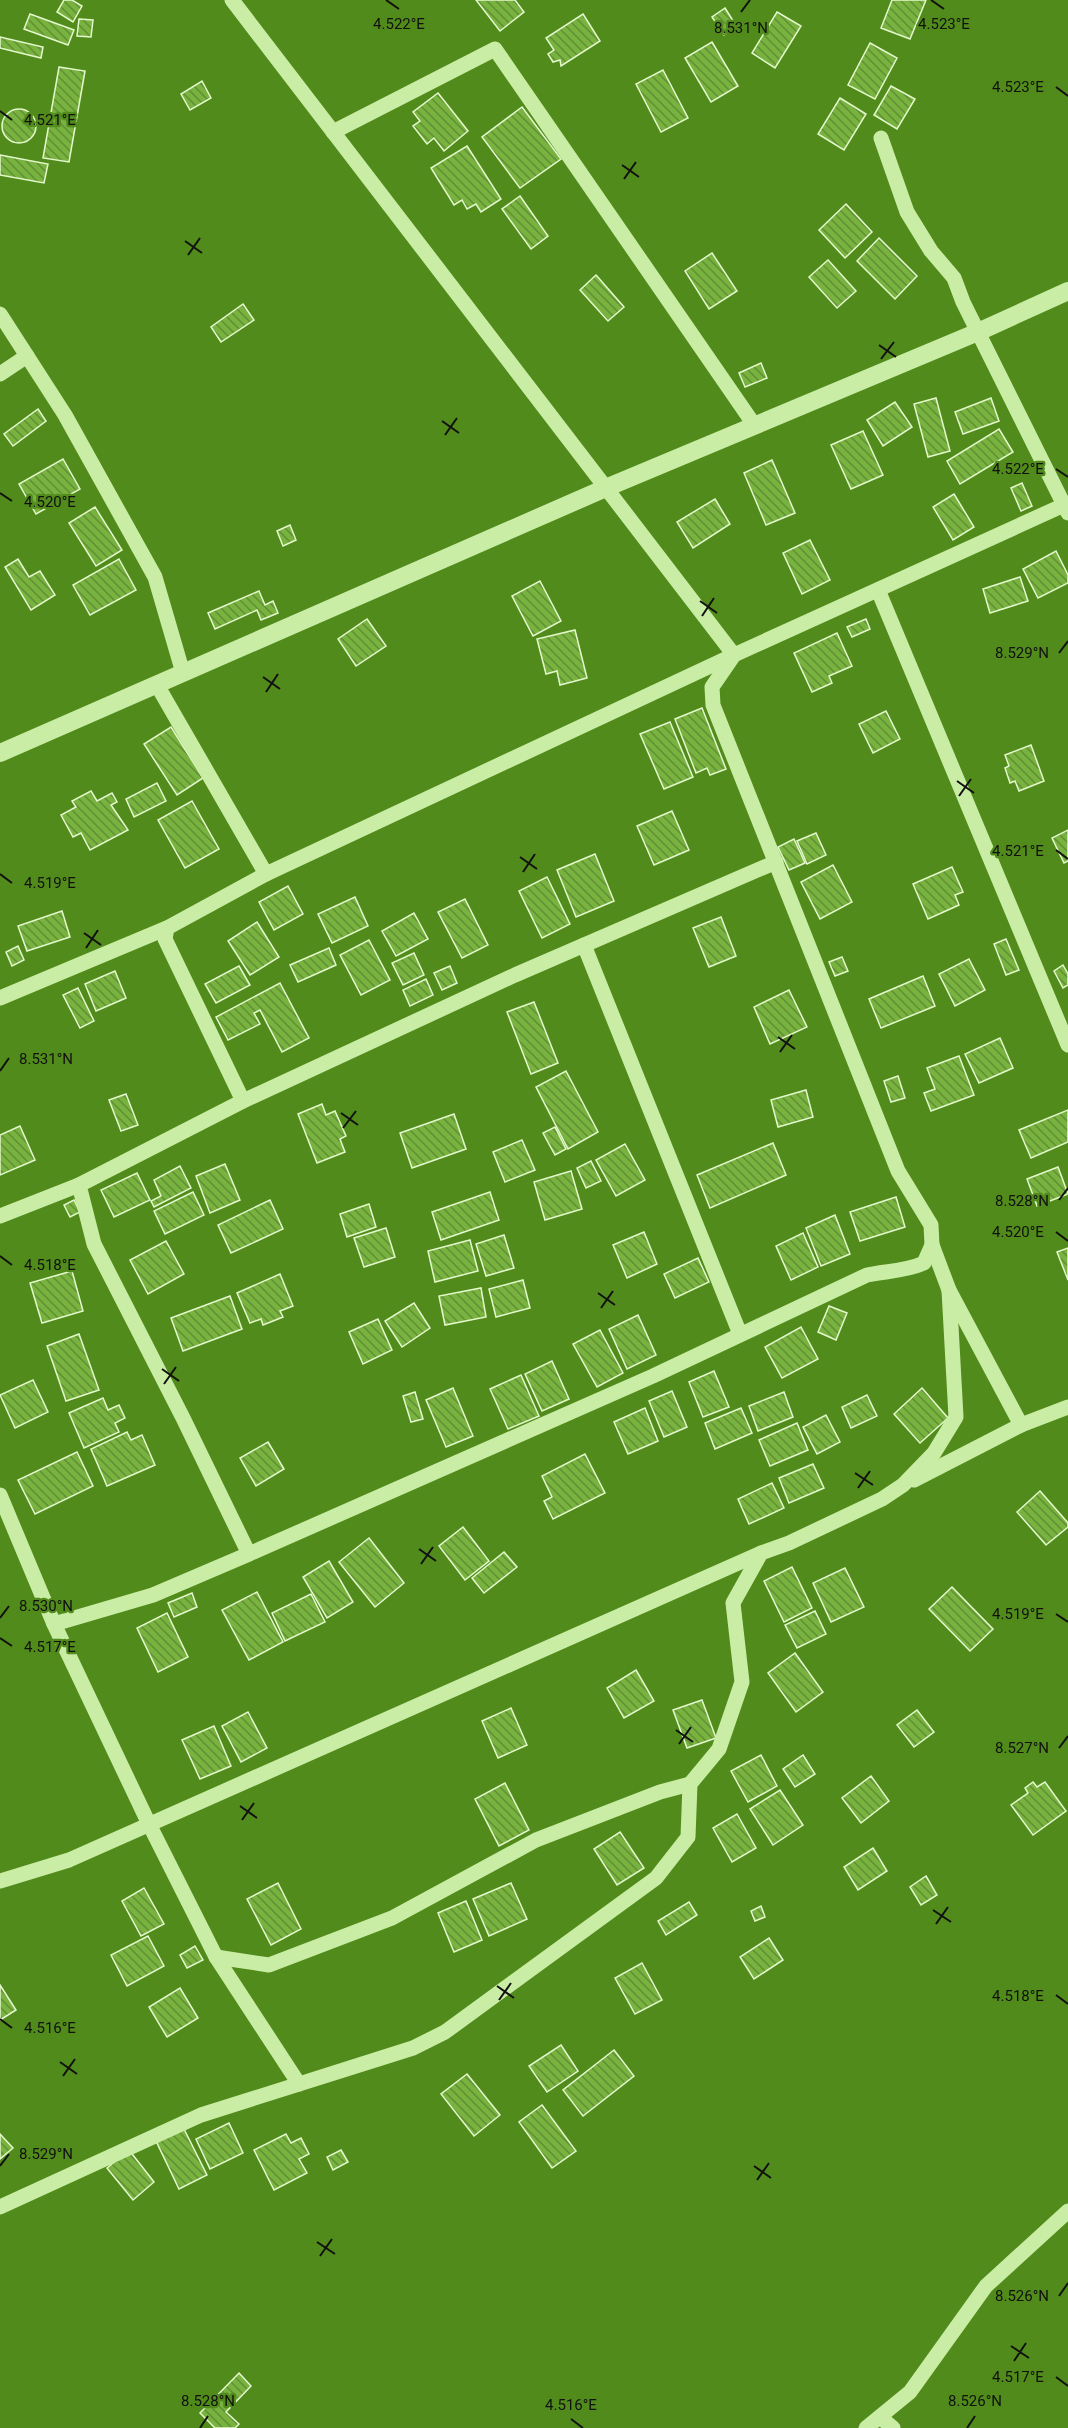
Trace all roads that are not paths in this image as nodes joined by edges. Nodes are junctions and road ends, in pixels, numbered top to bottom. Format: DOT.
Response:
graph roads {
  1 [pos="232,0"];
  2 [pos="333,132"];
  3 [pos="881,138"];
  4 [pos="1068,291"];
  5 [pos="0,314"];
  6 [pos="978,332"];
  7 [pos="27,356"];
  8 [pos="0,374"];
  9 [pos="755,426"];
  10 [pos="608,487"];
  11 [pos="1066,509"];
  12 [pos="878,590"];
  13 [pos="734,655"];
  14 [pos="183,673"];
  15 [pos="157,685"];
  16 [pos="0,753"];
  17 [pos="776,862"];
  18 [pos="266,874"];
  19 [pos="167,928"];
  20 [pos="584,945"];
  21 [pos="0,998"];
  22 [pos="1068,1045"];
  23 [pos="243,1101"];
  24 [pos="79,1185"];
  25 [pos="0,1216"];
  26 [pos="932,1245"];
  27 [pos="949,1290"];
  28 [pos="740,1334"];
  29 [pos="1068,1407"];
  30 [pos="1021,1425"];
  31 [pos="903,1485"];
  32 [pos="0,1495"];
  33 [pos="760,1553"];
  34 [pos="249,1554"];
  35 [pos="54,1624"];
  36 [pos="690,1784"];
  37 [pos="149,1824"];
  38 [pos="0,1881"];
  39 [pos="216,1957"];
  40 [pos="299,2084"];
  41 [pos="0,2207"];
  42 [pos="1068,2211"];
  43 [pos="880,2417"];
  44 [pos="866,2428"];
  45 [pos="893,2428"];
  1 -- 2 [label="street"];
  2 -- 9 [label="street"];
  2 -- 10 [label="street"];
  3 -- 6 [label="street"];
  4 -- 6 [label="street"];
  5 -- 7 [label="street"];
  6 -- 9 [label="street"];
  6 -- 11 [label="street"];
  7 -- 8 [label="street"];
  7 -- 14 [label="street"];
  9 -- 10 [label="street"];
  10 -- 13 [label="street"];
  10 -- 14 [label="street"];
  11 -- 12 [label="street"];
  12 -- 13 [label="street"];
  12 -- 22 [label="street"];
  13 -- 17 [label="street"];
  13 -- 18 [label="street"];
  14 -- 15 [label="street"];
  15 -- 16 [label="street"];
  15 -- 18 [label="street"];
  17 -- 20 [label="street"];
  17 -- 26 [label="street"];
  18 -- 19 [label="street"];
  19 -- 21 [label="street"];
  19 -- 23 [label="street"];
  20 -- 23 [label="street"];
  20 -- 28 [label="street"];
  23 -- 24 [label="street"];
  24 -- 25 [label="street"];
  24 -- 34 [label="street"];
  26 -- 27 [label="street"];
  26 -- 28 [label="street"];
  27 -- 30 [label="street"];
  27 -- 31 [label="street"];
  28 -- 34 [label="street"];
  29 -- 30 [label="street"];
  30 -- 31 [label="street"];
  31 -- 33 [label="street"];
  32 -- 35 [label="street"];
  33 -- 36 [label="street"];
  33 -- 37 [label="street"];
  34 -- 35 [label="street"];
  35 -- 37 [label="street"];
  36 -- 39 [label="street"];
  36 -- 40 [label="street"];
  37 -- 38 [label="street"];
  37 -- 39 [label="street"];
  39 -- 40 [label="street"];
  40 -- 41 [label="street"];
  42 -- 43 [label="street"];
  43 -- 44 [label="street"];
  43 -- 45 [label="street"];
}
